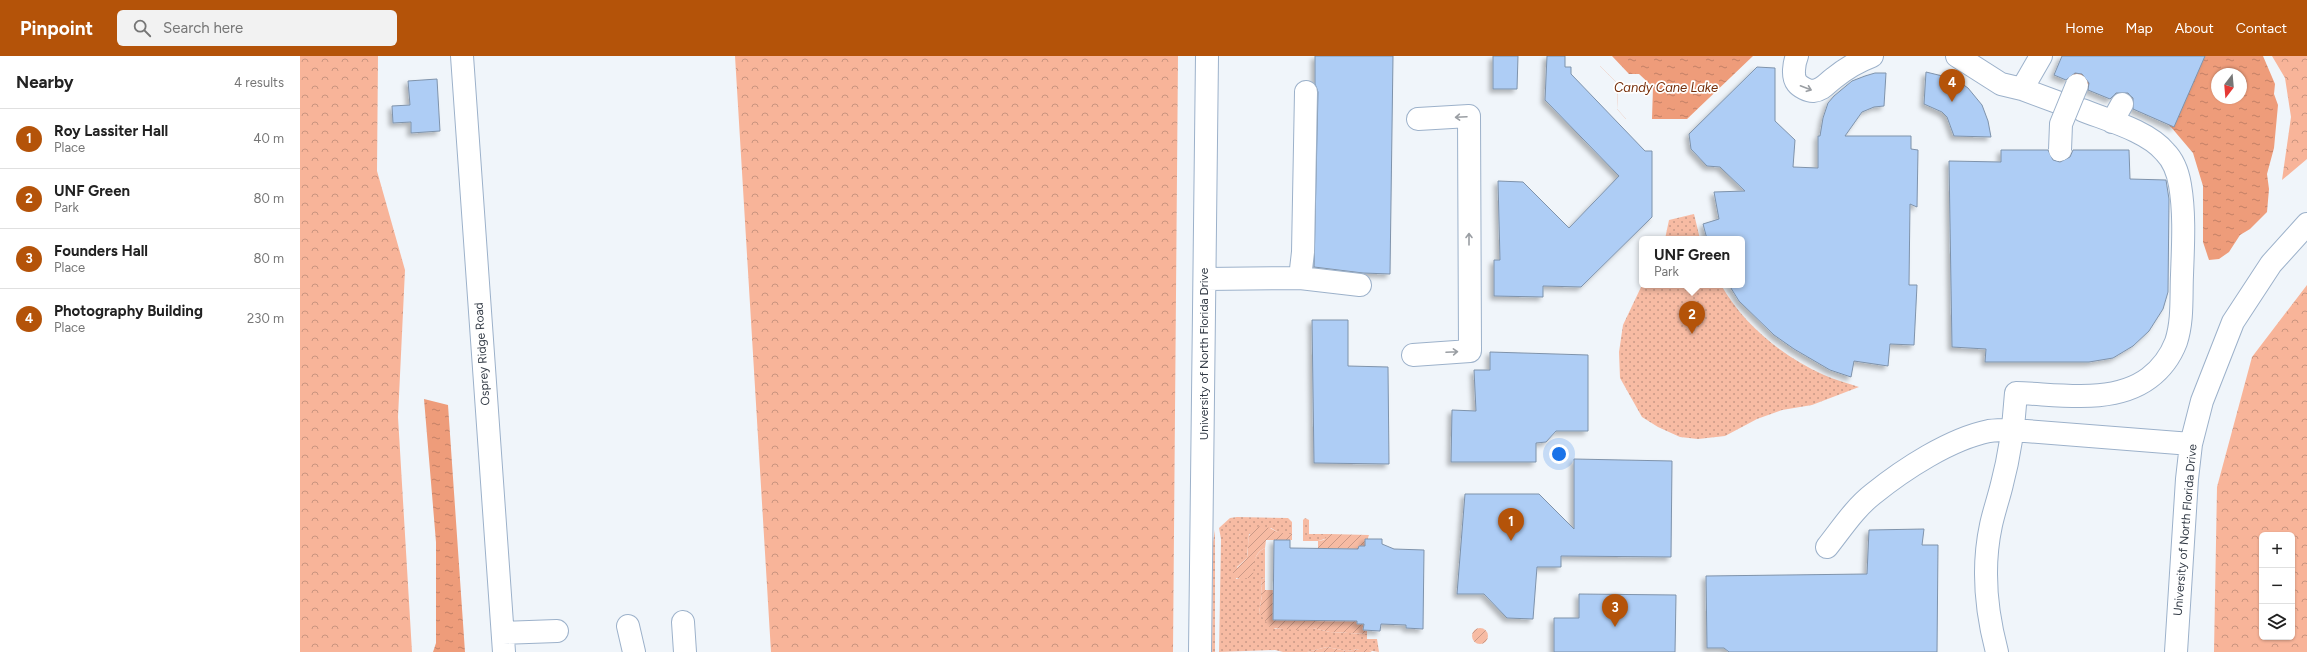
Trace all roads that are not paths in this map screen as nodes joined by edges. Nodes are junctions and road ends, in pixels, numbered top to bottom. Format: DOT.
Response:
graph roads {
  1 [pos="462,56"];
  2 [pos="1207,56"];
  3 [pos="1797,56"];
  4 [pos="1872,56"];
  5 [pos="1957,56"];
  6 [pos="2041,56"];
  7 [pos="2077,85"];
  8 [pos="2022,89"];
  9 [pos="1306,92"];
  10 [pos="2057,102"];
  11 [pos="2082,110"];
  12 [pos="1418,119"];
  13 [pos="2060,150"];
  14 [pos="2307,224"];
  15 [pos="1300,278"];
  16 [pos="1205,279"];
  17 [pos="1360,285"];
  18 [pos="1413,354"];
  19 [pos="2013,430"];
  20 [pos="2191,444"];
  21 [pos="1827,546"];
  22 [pos="683,622"];
  23 [pos="628,626"];
  24 [pos="557,631"];
  25 [pos="504,642"];
  26 [pos="634,652"];
  27 [pos="686,652"];
  28 [pos="1200,652"];
  29 [pos="1997,652"];
  30 [pos="2176,652"];
  1 -- 25 [label="street, Osprey Ridge Road"];
  2 -- 16 [label="street, University of North Florida Drive"];
  3 -- 4 [label="street, one-way"];
  5 -- 8 [label="street"];
  6 -- 8 [label="street"];
  7 -- 13 [label="street, bridge"];
  8 -- 10 [label="street"];
  9 -- 15 [label="street"];
  11 -- 19 [label="street"];
  18 -- 12 [label="street, one-way"];
  14 -- 20 [label="street, University of North Florida Drive"];
  15 -- 16 [label="street"];
  15 -- 17 [label="street"];
  16 -- 28 [label="street, University of North Florida Drive"];
  19 -- 20 [label="street"];
  19 -- 21 [label="street"];
  19 -- 29 [label="street"];
  20 -- 30 [label="street, University of North Florida Drive"];
  22 -- 27 [label="street"];
  23 -- 26 [label="street"];
  24 -- 25 [label="street"];
}
